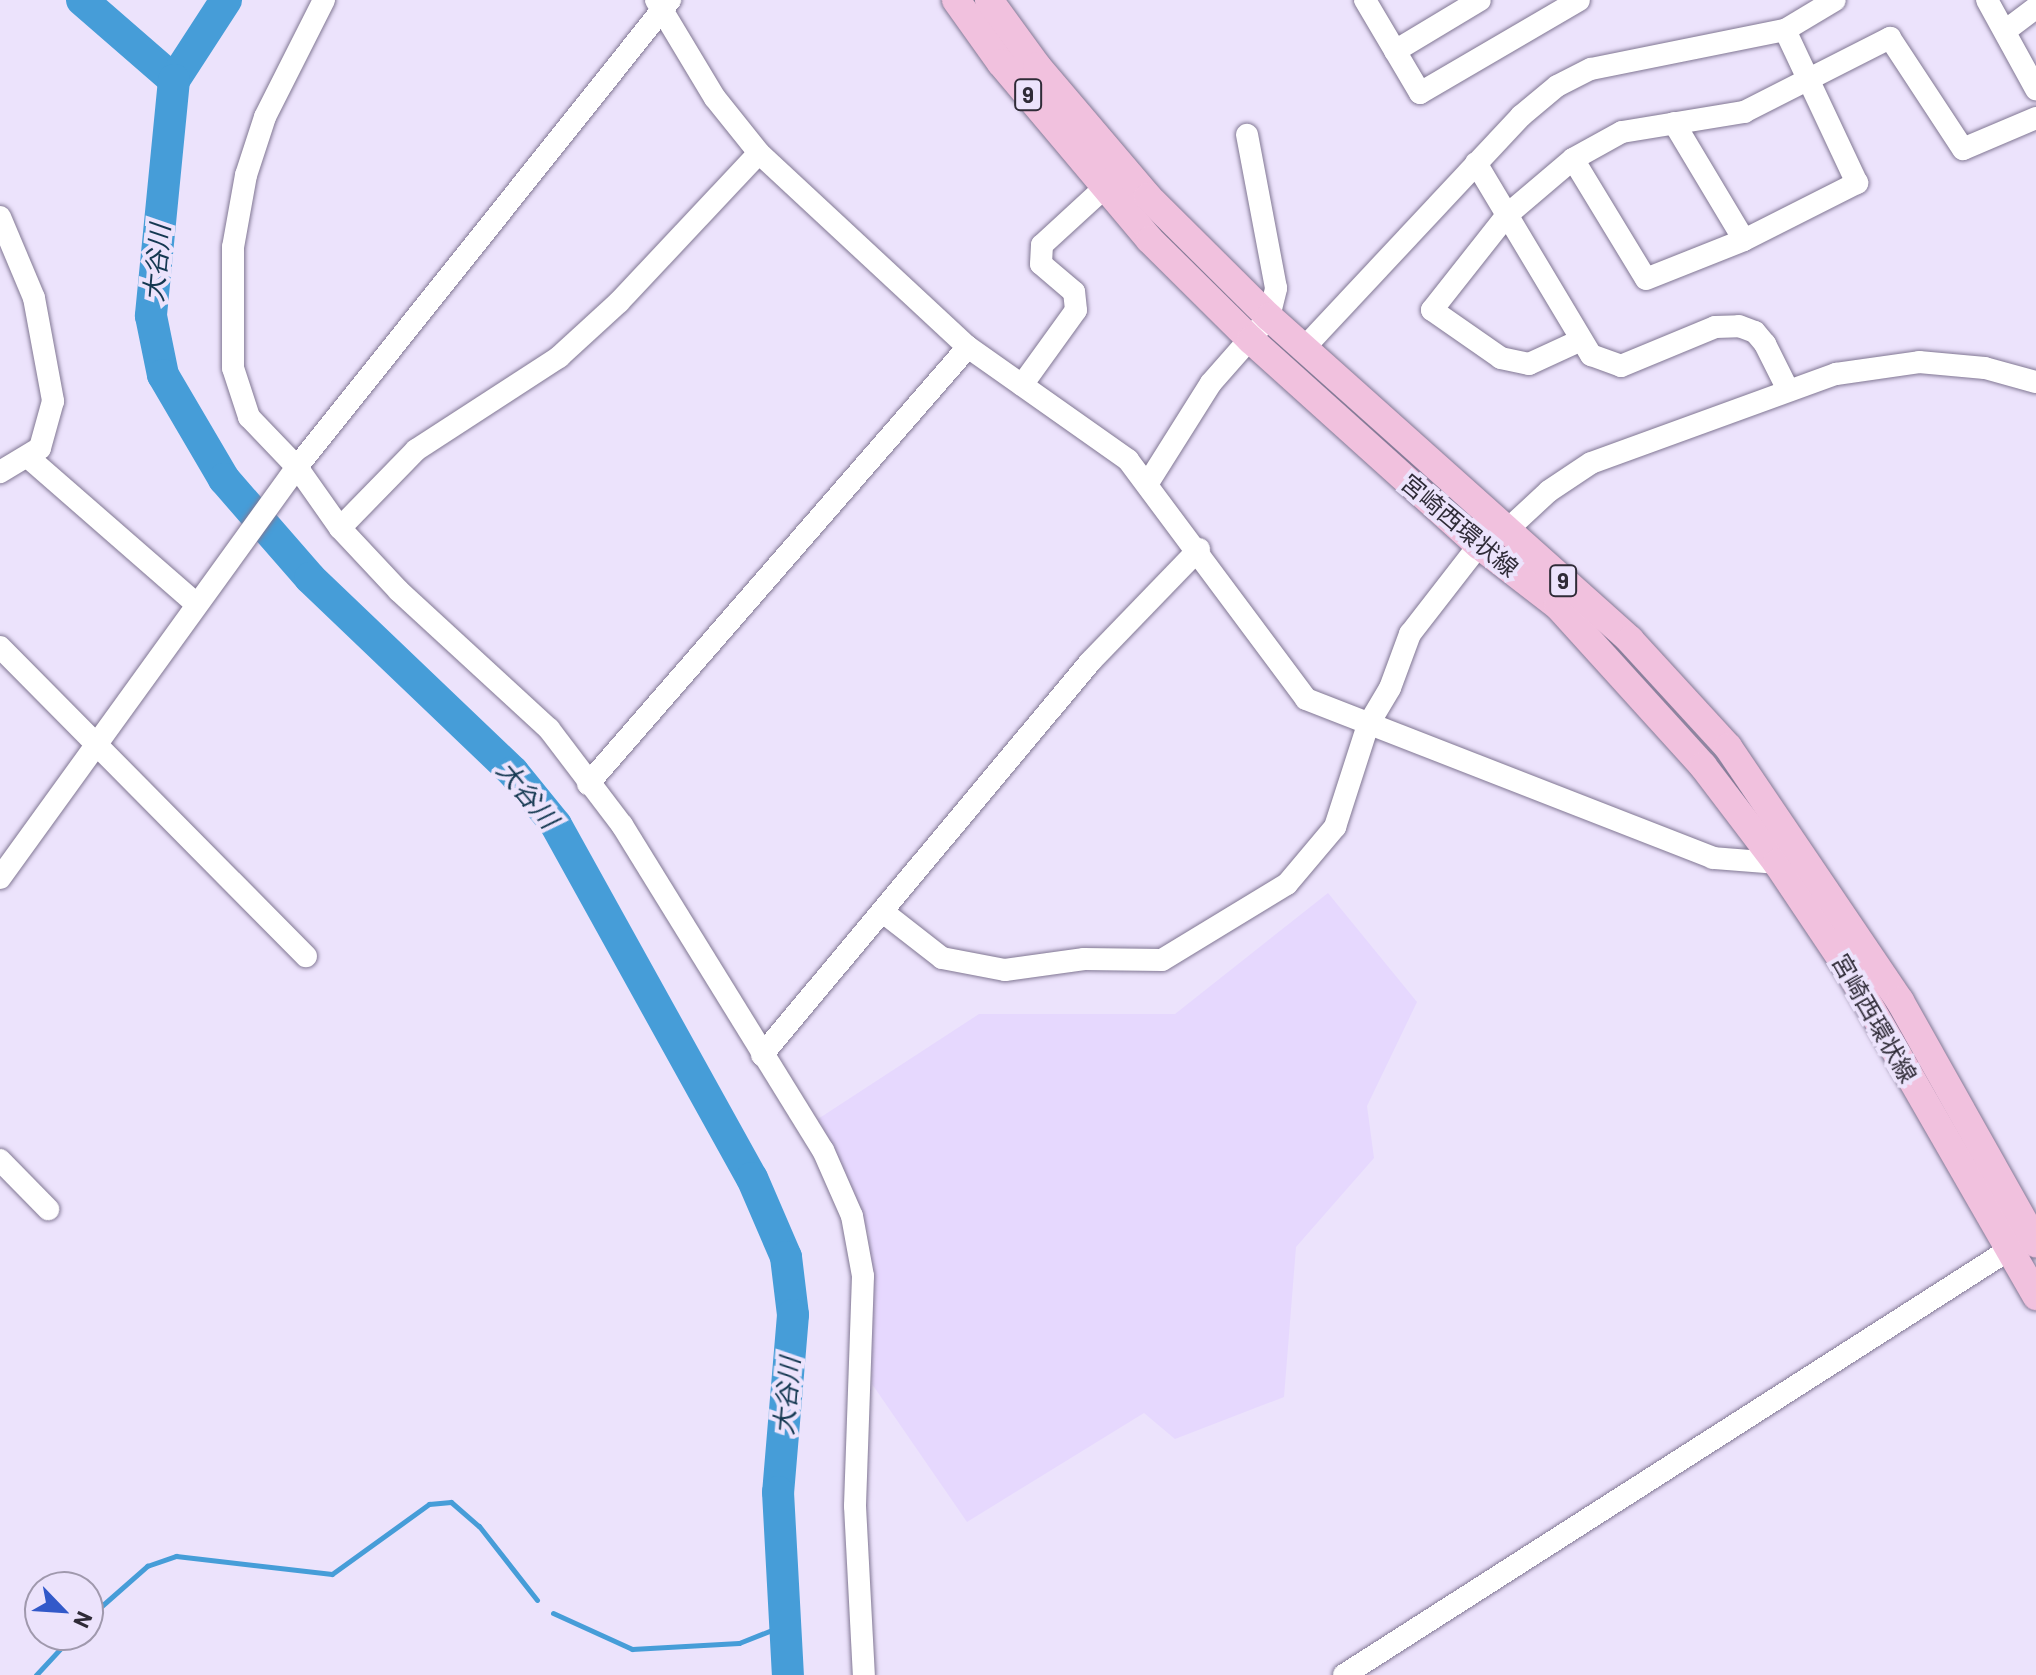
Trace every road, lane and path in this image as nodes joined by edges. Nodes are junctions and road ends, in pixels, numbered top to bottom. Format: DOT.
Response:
graph roads {
  1 [pos="324,0"];
  2 [pos="956,0"];
  3 [pos="989,0"];
  4 [pos="1365,0"];
  5 [pos="1480,0"];
  6 [pos="1579,0"];
  7 [pos="1835,0"];
  8 [pos="1987,0"];
  9 [pos="662,3"];
  10 [pos="2036,8"];
  11 [pos="1785,30"];
  12 [pos="2005,31"];
  13 [pos="1395,51"];
  14 [pos="1805,81"];
  15 [pos="2036,89"];
  16 [pos="2036,118"];
  17 [pos="1674,123"];
  18 [pos="1247,135"];
  19 [pos="759,153"];
  20 [pos="1573,159"];
  21 [pos="1476,163"];
  22 [pos="1105,187"];
  23 [pos="1507,215"];
  24 [pos="0,217"];
  25 [pos="1744,240"];
  26 [pos="1269,317"];
  27 [pos="1251,340"];
  28 [pos="1579,341"];
  29 [pos="968,347"];
  30 [pos="1304,348"];
  31 [pos="2036,382"];
  32 [pos="1022,385"];
  33 [pos="1788,390"];
  34 [pos="29,458"];
  35 [pos="297,467"];
  36 [pos="0,472"];
  37 [pos="1148,483"];
  38 [pos="340,528"];
  39 [pos="1507,530"];
  40 [pos="1479,545"];
  41 [pos="1199,549"];
  42 [pos="201,594"];
  43 [pos="0,647"];
  44 [pos="1368,725"];
  45 [pos="96,743"];
  46 [pos="588,784"];
  47 [pos="1777,863"];
  48 [pos="0,878"];
  49 [pos="883,912"];
  50 [pos="306,956"];
  51 [pos="762,1055"];
  52 [pos="0,1160"];
  53 [pos="48,1209"];
  54 [pos="2028,1240"];
  55 [pos="2036,1296"];
  56 [pos="864,1675"];
  57 [pos="1344,1675"];
  1 -- 35 [label="street"];
  2 -- 22 [label="main road, 宮崎西環状線 / 9"];
  3 -- 26 [label="main road, 宮崎西環状線 / 9"];
  4 -- 13 [label="street"];
  5 -- 13 [label="street"];
  6 -- 13 [label="street"];
  7 -- 11 [label="street"];
  8 -- 12 [label="street"];
  9 -- 19 [label="street"];
  9 -- 35 [label="street"];
  10 -- 12 [label="street"];
  11 -- 14 [label="street"];
  11 -- 21 [label="street"];
  12 -- 15 [label="street"];
  14 -- 16 [label="street"];
  14 -- 17 [label="street"];
  14 -- 25 [label="street"];
  17 -- 20 [label="street"];
  17 -- 25 [label="street"];
  18 -- 26 [label="street"];
  19 -- 29 [label="street"];
  19 -- 38 [label="street"];
  20 -- 23 [label="street"];
  20 -- 25 [label="street"];
  21 -- 23 [label="street"];
  21 -- 30 [label="street"];
  22 -- 27 [label="main road, 宮崎西環状線 / 9"];
  22 -- 32 [label="street"];
  23 -- 28 [label="street"];
  23 -- 28 [label="street"];
  24 -- 34 [label="street"];
  26 -- 27 [label="street"];
  26 -- 30 [label="main road, 宮崎西環状線 / 9"];
  27 -- 37 [label="street"];
  27 -- 40 [label="main road, 宮崎西環状線 / 9"];
  28 -- 33 [label="street"];
  29 -- 32 [label="street"];
  29 -- 46 [label="street"];
  30 -- 39 [label="main road, 宮崎西環状線 / 9"];
  31 -- 33 [label="street"];
  32 -- 37 [label="street"];
  33 -- 39 [label="street"];
  34 -- 36 [label="street"];
  34 -- 42 [label="street"];
  35 -- 38 [label="street"];
  35 -- 42 [label="street"];
  37 -- 41 [label="street"];
  38 -- 46 [label="street"];
  39 -- 40 [label="street"];
  39 -- 54 [label="main road, 宮崎西環状線 / 9"];
  40 -- 44 [label="street"];
  40 -- 47 [label="main road, 宮崎西環状線 / 9"];
  41 -- 44 [label="street"];
  41 -- 49 [label="street"];
  42 -- 45 [label="street"];
  43 -- 45 [label="street"];
  44 -- 47 [label="street"];
  44 -- 49 [label="street"];
  45 -- 48 [label="street"];
  45 -- 50 [label="street"];
  46 -- 51 [label="street"];
  47 -- 54 [label="main road, 宮崎西環状線 / 9"];
  49 -- 51 [label="street"];
  51 -- 56 [label="street"];
  52 -- 53 [label="street"];
  54 -- 55 [label="main road, 宮崎西環状線 / 9"];
  54 -- 57 [label="street"];
}
